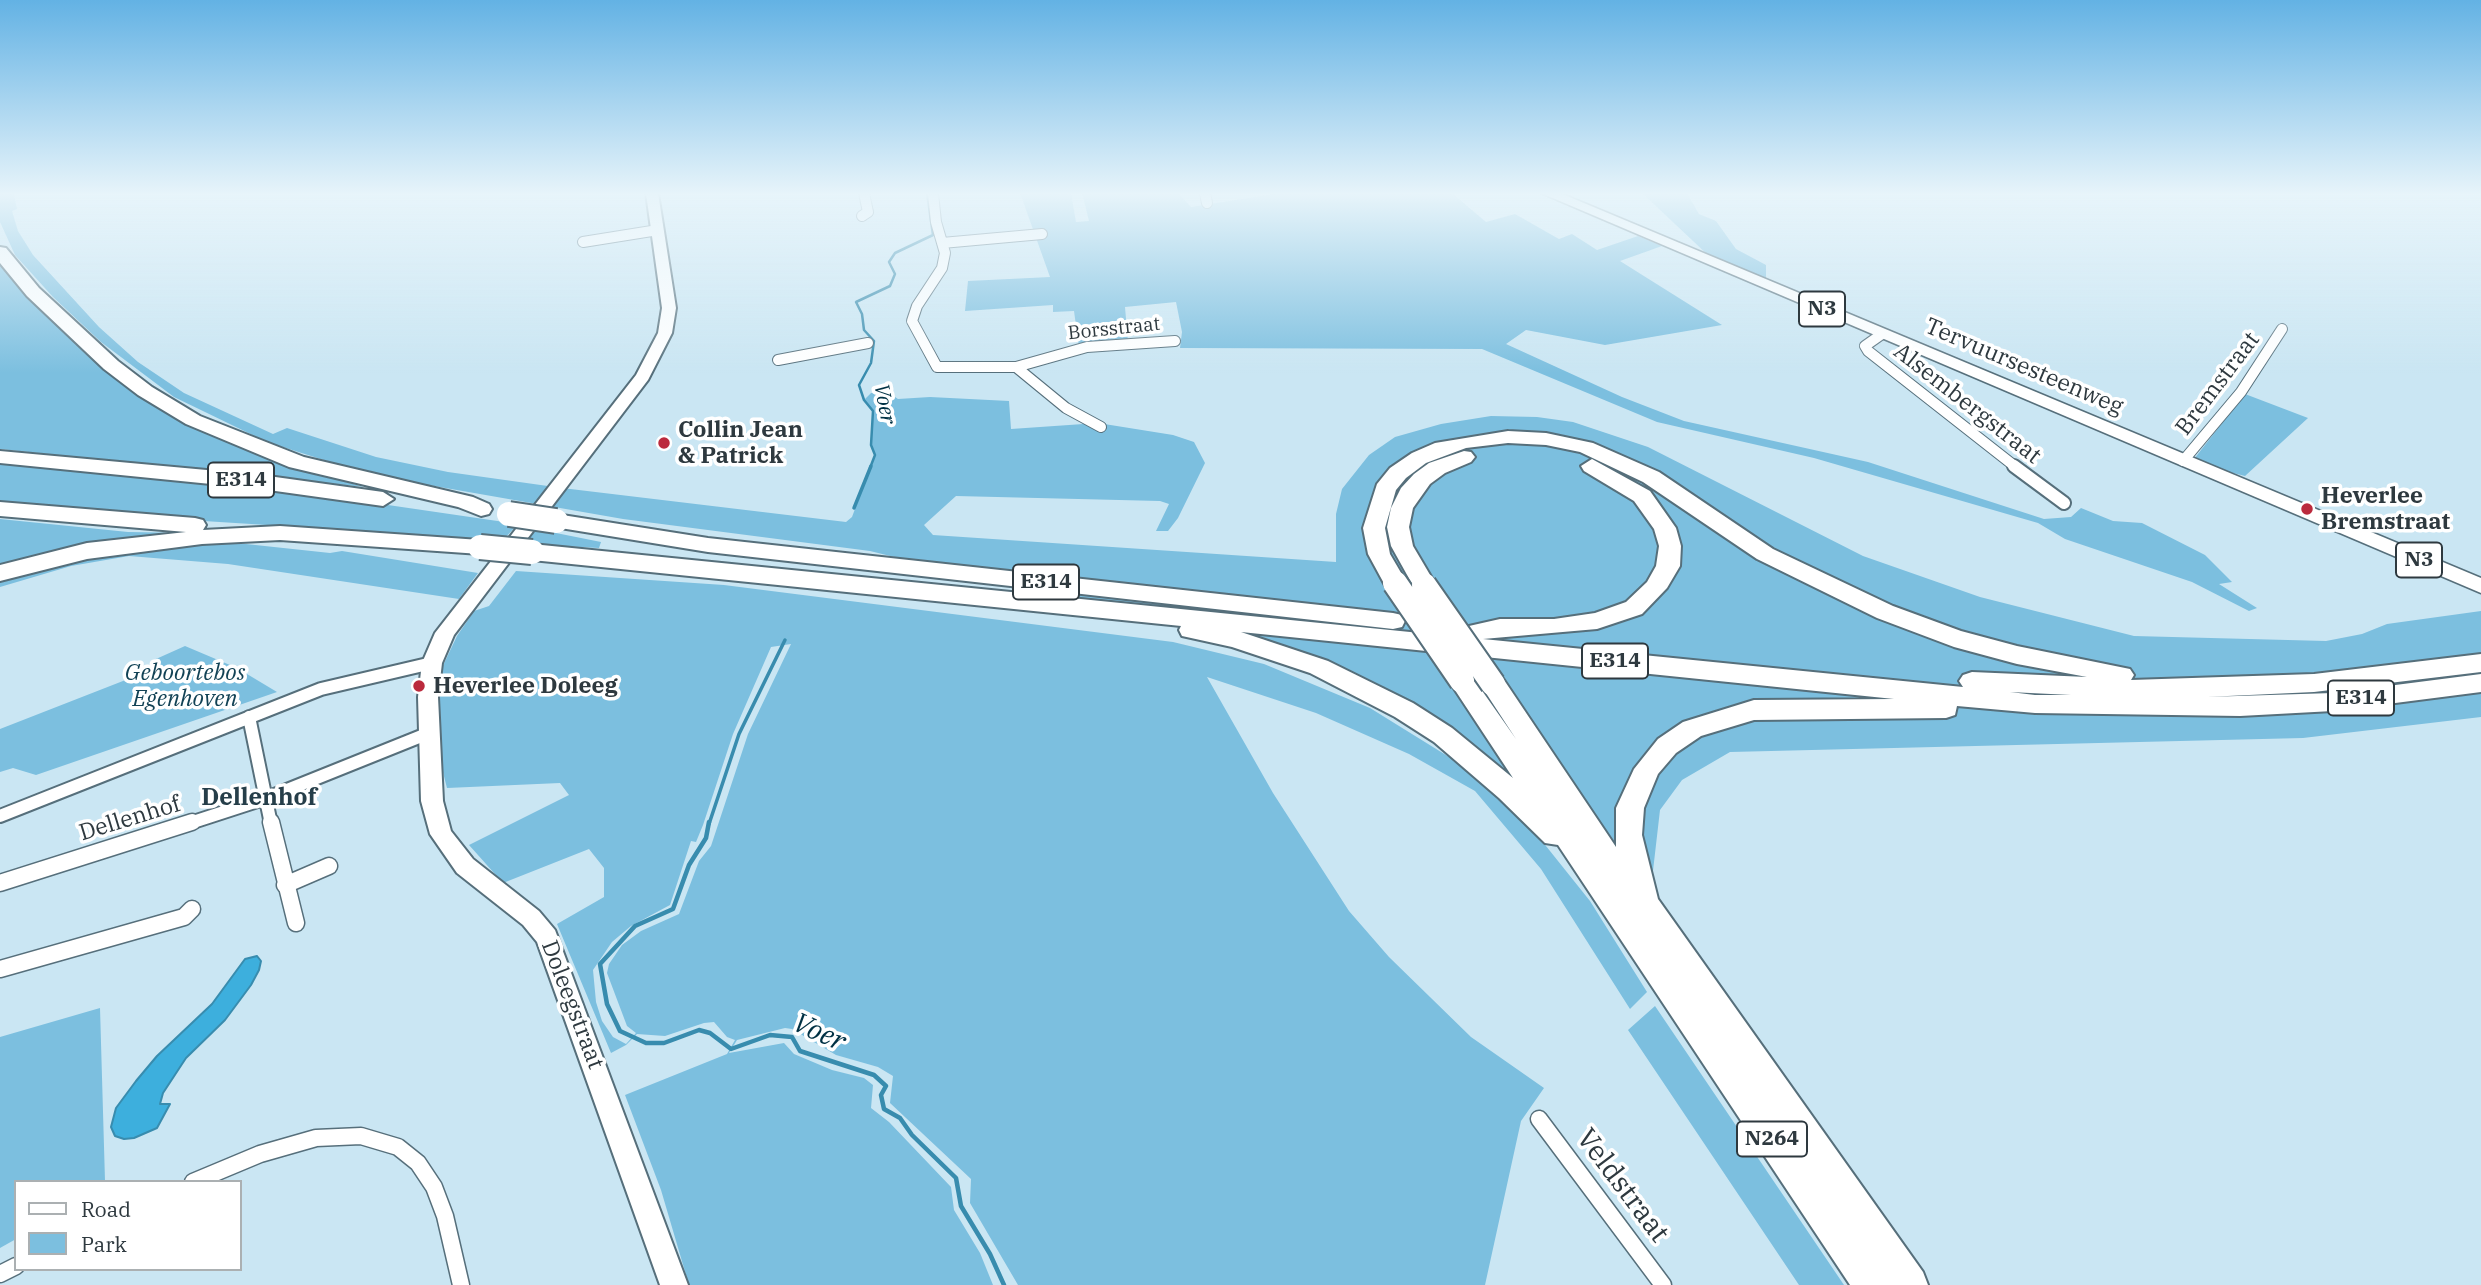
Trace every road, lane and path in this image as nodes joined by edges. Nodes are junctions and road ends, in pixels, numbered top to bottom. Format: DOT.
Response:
graph roads {
  1 [pos="1,253"];
  2 [pos="662,253"];
  3 [pos="945,253"];
  4 [pos="1690,253"];
  5 [pos="2282,330"];
  6 [pos="1882,334"];
  7 [pos="1175,341"];
  8 [pos="869,343"];
  9 [pos="778,360"];
  10 [pos="1016,367"];
  11 [pos="1101,427"];
  12 [pos="0,457"];
  13 [pos="2183,461"];
  14 [pos="2064,503"];
  15 [pos="0,509"];
  16 [pos="481,509"];
  17 [pos="280,533"];
  18 [pos="0,573"];
  19 [pos="2481,586"];
  20 [pos="1119,612"];
  21 [pos="1478,632"];
  22 [pos="432,663"];
  23 [pos="2481,663"];
  24 [pos="2481,683"];
  25 [pos="2186,688"];
  26 [pos="2035,704"];
  27 [pos="249,717"];
  28 [pos="429,733"];
  29 [pos="267,798"];
  30 [pos="0,816"];
  31 [pos="329,866"];
  32 [pos="0,883"];
  33 [pos="285,885"];
  34 [pos="1611,904"];
  35 [pos="192,909"];
  36 [pos="1651,913"];
  37 [pos="296,923"];
  38 [pos="0,969"];
  39 [pos="1539,1119"];
  40 [pos="197,1180"];
  41 [pos="461,1285"];
  42 [pos="674,1285"];
  43 [pos="1663,1285"];
  44 [pos="1871,1285"];
  45 [pos="1910,1285"];
  1 -- 16 [label="highway"];
  2 -- 22 [label="street, Doleegstraat"];
  3 -- 10 [label="street, Borsstraat"];
  4 -- 6 [label="main road, Tervuursesteenweg / N3"];
  5 -- 13 [label="street, Bremstraat"];
  6 -- 13 [label="main road, Tervuursesteenweg / N3"];
  6 -- 14 [label="street, Alsembergstraat"];
  7 -- 10 [label="street, Borsstraat"];
  8 -- 9 [label="street"];
  10 -- 11 [label="street"];
  12 -- 16 [label="highway, E314"];
  13 -- 19 [label="main road, Tervuursesteenweg / N3"];
  15 -- 17 [label="highway, E314"];
  16 -- 21 [label="highway, E314, bridge"];
  17 -- 18 [label="highway"];
  17 -- 20 [label="highway, E314, bridge"];
  20 -- 26 [label="highway, E314"];
  20 -- 34 [label="highway"];
  21 -- 25 [label="highway, E314"];
  21 -- 36 [label="highway, bridge"];
  22 -- 27 [label="street"];
  22 -- 28 [label="street, Doleegstraat"];
  23 -- 25 [label="highway, E314"];
  24 -- 26 [label="highway, E314"];
  25 -- 34 [label="highway, bridge"];
  26 -- 36 [label="highway"];
  27 -- 29 [label="street"];
  27 -- 30 [label="street"];
  28 -- 29 [label="street, Dellenhof"];
  28 -- 42 [label="street, Doleegstraat"];
  29 -- 32 [label="street, Dellenhof"];
  29 -- 33 [label="street"];
  31 -- 33 [label="street"];
  33 -- 37 [label="street"];
  34 -- 44 [label="highway, N264"];
  35 -- 38 [label="street"];
  36 -- 45 [label="highway, N264"];
  39 -- 43 [label="street, Veldstraat"];
  40 -- 41 [label="street"];
}
